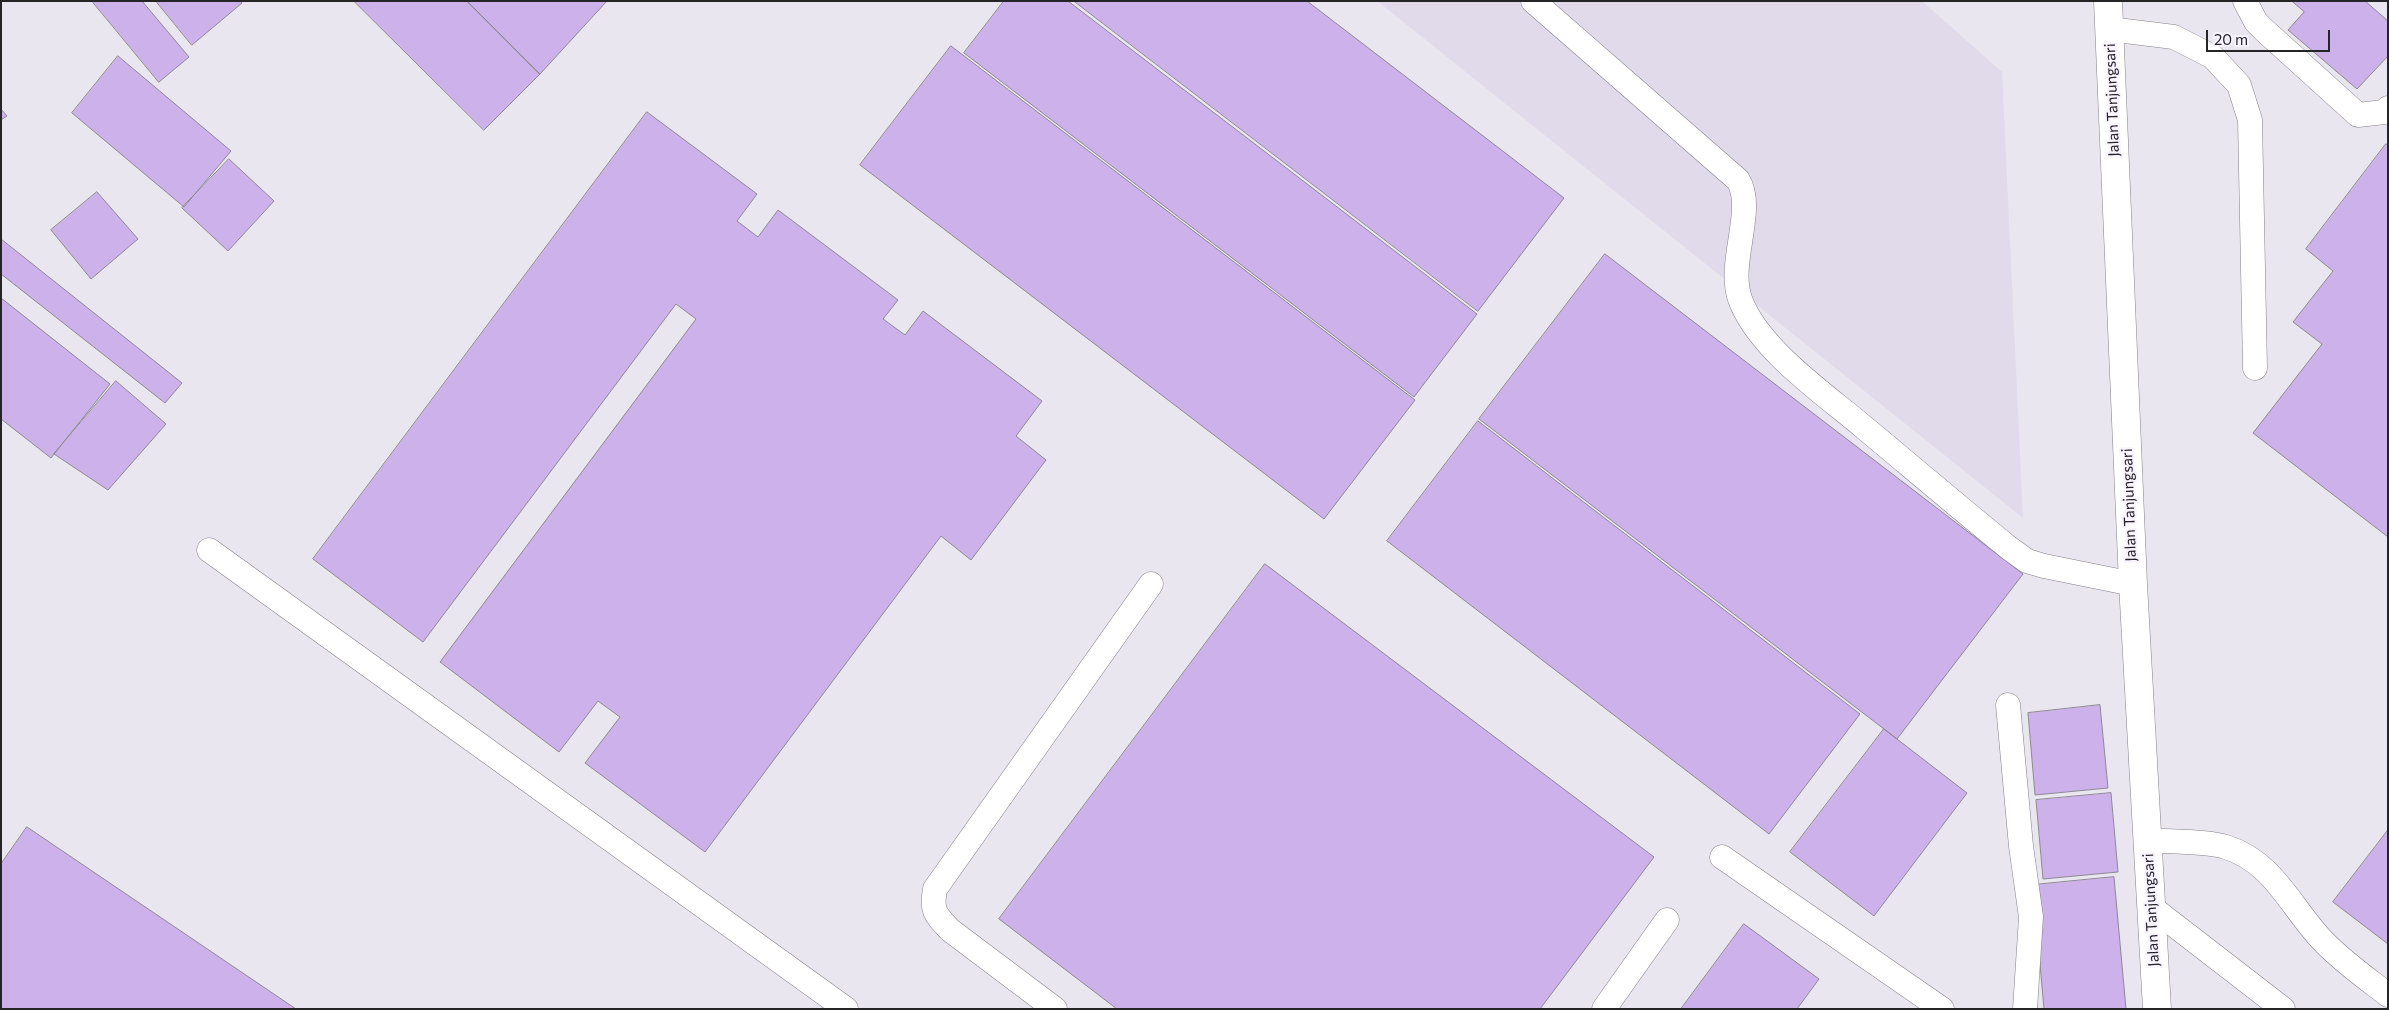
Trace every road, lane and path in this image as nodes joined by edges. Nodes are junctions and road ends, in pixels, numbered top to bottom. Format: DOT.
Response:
graph roads {
  1 [pos="1533,1"];
  2 [pos="2108,1"];
  3 [pos="2245,1"];
  4 [pos="2109,29"];
  5 [pos="2388,108"];
  6 [pos="2255,368"];
  7 [pos="209,550"];
  8 [pos="1151,584"];
  9 [pos="2133,584"];
  10 [pos="2008,705"];
  11 [pos="2146,840"];
  12 [pos="1722,857"];
  13 [pos="2151,907"];
  14 [pos="1667,920"];
  15 [pos="2388,995"];
  16 [pos="846,1009"];
  17 [pos="1055,1009"];
  18 [pos="1604,1009"];
  19 [pos="1942,1009"];
  20 [pos="2026,1009"];
  21 [pos="2157,1009"];
  22 [pos="2283,1009"];
  1 -- 9 [label="lane"];
  2 -- 4 [label="main road, Jalan Tanjungsari"];
  3 -- 5 [label="lane"];
  4 -- 6 [label="lane"];
  4 -- 9 [label="main road, Jalan Tanjungsari"];
  7 -- 16 [label="lane"];
  8 -- 17 [label="lane"];
  9 -- 11 [label="main road, Jalan Tanjungsari"];
  10 -- 20 [label="lane"];
  11 -- 13 [label="main road, Jalan Tanjungsari"];
  11 -- 15 [label="lane"];
  12 -- 19 [label="lane"];
  13 -- 21 [label="main road, Jalan Tanjungsari"];
  13 -- 22 [label="lane"];
  14 -- 18 [label="lane"];
}
